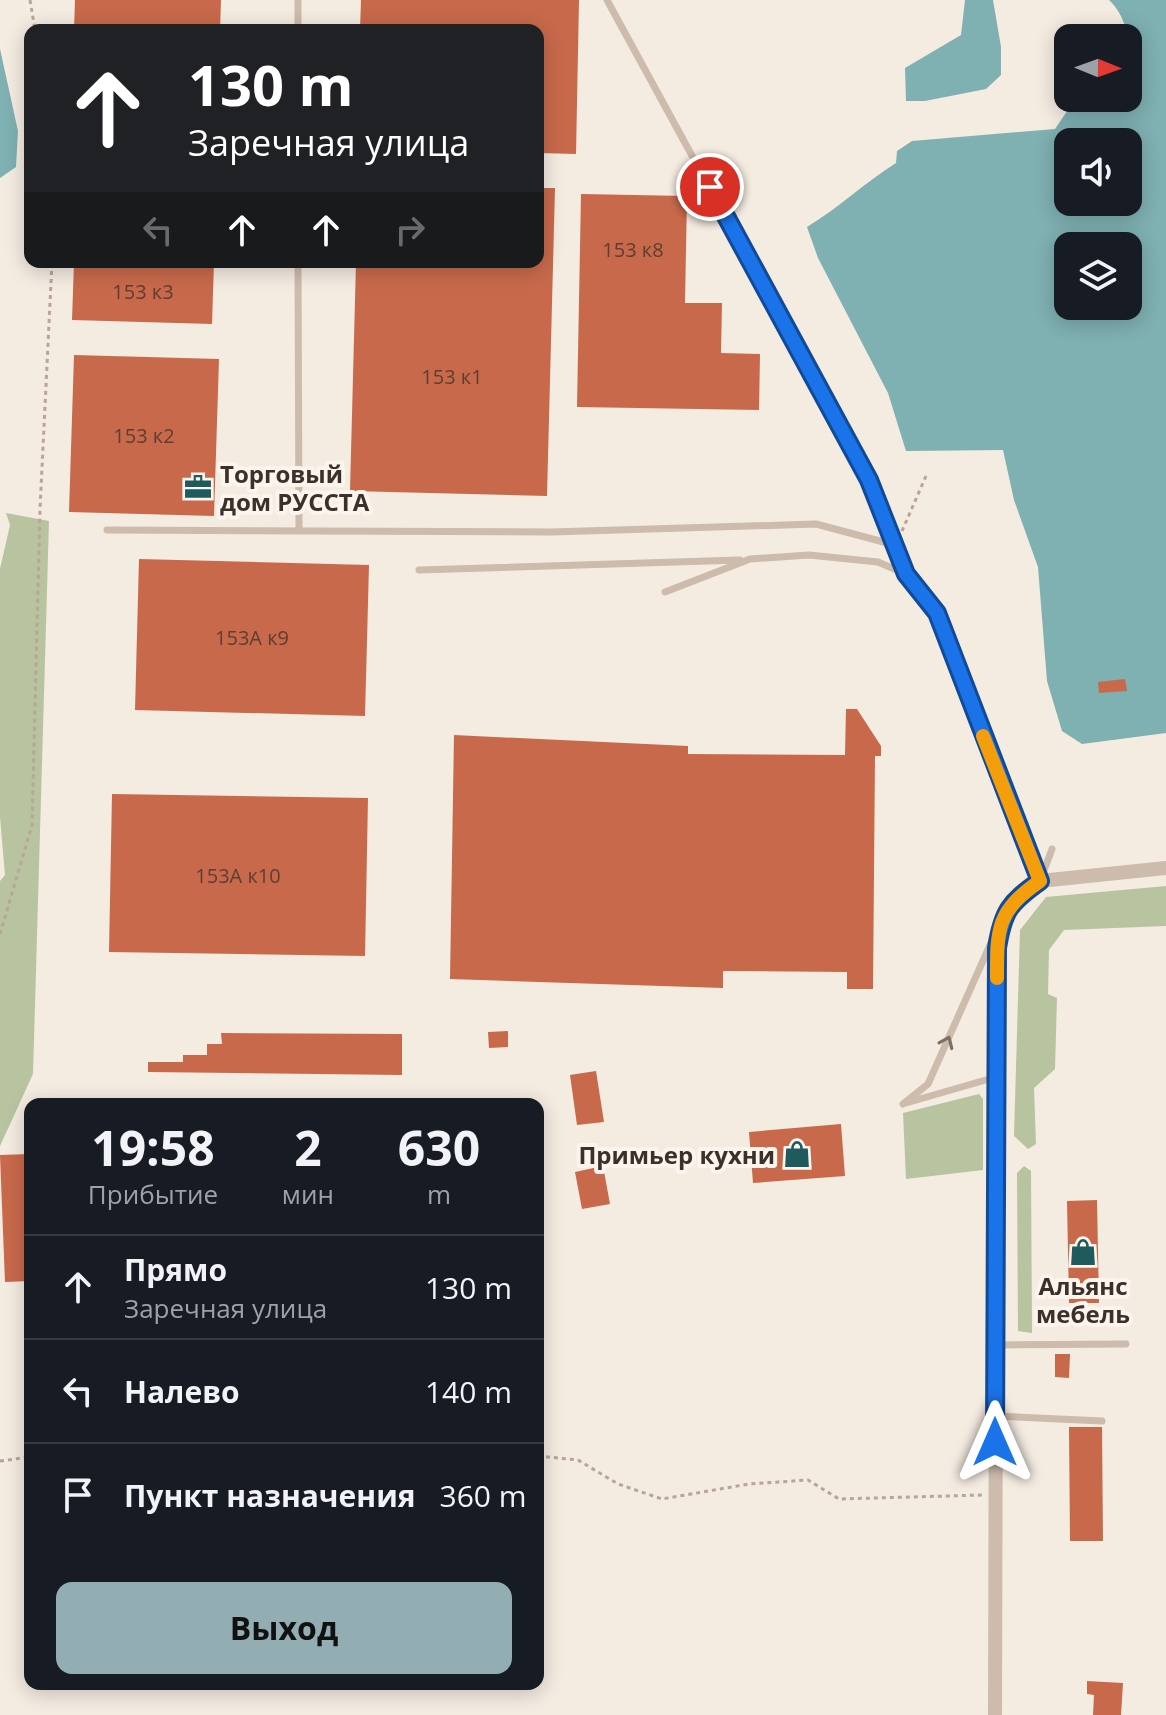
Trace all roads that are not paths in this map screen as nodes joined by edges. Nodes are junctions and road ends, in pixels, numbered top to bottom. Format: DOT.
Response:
graph roads {
  1 [pos="298,0"];
  2 [pos="607,0"];
  3 [pos="298,24"];
  4 [pos="298,268"];
  5 [pos="107,530"];
  6 [pos="299,530"];
  7 [pos="895,545"];
  8 [pos="750,559"];
  9 [pos="419,570"];
  10 [pos="906,574"];
  11 [pos="665,592"];
  12 [pos="1052,849"];
  13 [pos="1166,868"];
  14 [pos="1040,881"];
  15 [pos="1002,919"];
  16 [pos="996,1077"];
  17 [pos="1126,1344"];
  18 [pos="995,1345"];
  19 [pos="995,1416"];
  20 [pos="1102,1421"];
  21 [pos="995,1715"];
  1 -- 3 [label="lane"];
  2 -- 7 [label="lane"];
  4 -- 6 [label="lane"];
  5 -- 6 [label="lane"];
  6 -- 7 [label="lane"];
  7 -- 10 [label="lane"];
  8 -- 9 [label="lane"];
  8 -- 10 [label="lane"];
  8 -- 11 [label="lane"];
  10 -- 14 [label="lane"];
  12 -- 14 [label="lane"];
  13 -- 14 [label="street"];
  14 -- 15 [label="street"];
  15 -- 16 [label="street"];
  16 -- 15 [label="lane, one-way"];
  16 -- 18 [label="street"];
  17 -- 18 [label="lane"];
  18 -- 19 [label="street"];
  19 -- 20 [label="lane"];
  19 -- 21 [label="street"];
}
